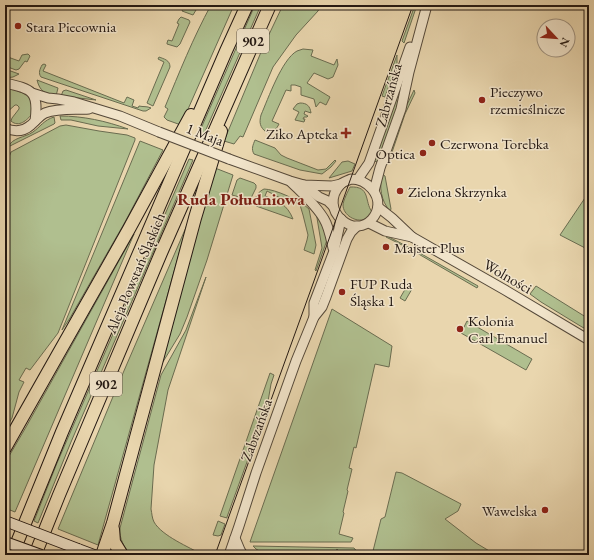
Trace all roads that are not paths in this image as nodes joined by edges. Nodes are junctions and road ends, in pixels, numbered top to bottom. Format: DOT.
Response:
graph roads {
  1 [pos="247,5"];
  2 [pos="270,5"];
  3 [pos="427,5"];
  4 [pos="226,51"];
  5 [pos="237,78"];
  6 [pos="5,83"];
  7 [pos="32,93"];
  8 [pos="96,109"];
  9 [pos="35,121"];
  10 [pos="5,128"];
  11 [pos="358,179"];
  12 [pos="290,181"];
  13 [pos="341,184"];
  14 [pos="304,185"];
  15 [pos="374,191"];
  16 [pos="333,206"];
  17 [pos="378,207"];
  18 [pos="341,219"];
  19 [pos="369,223"];
  20 [pos="356,226"];
  21 [pos="412,237"];
  22 [pos="334,251"];
  23 [pos="314,317"];
  24 [pos="589,340"];
  25 [pos="5,448"];
  26 [pos="5,521"];
  27 [pos="113,523"];
  28 [pos="235,538"];
  29 [pos="5,542"];
  30 [pos="12,555"];
  31 [pos="35,555"];
  32 [pos="41,555"];
  33 [pos="94,555"];
  34 [pos="102,555"];
  35 [pos="122,555"];
  36 [pos="228,555"];
  37 [pos="243,555"];
  1 -- 4 [label="main road, Aleja Powstań Śląskich / 902"];
  2 -- 5 [label="main road, Aleja Powstań Śląskich / 902"];
  3 -- 11 [label="street, Zabrzańska"];
  3 -- 15 [label="street, Zabrzańska"];
  4 -- 25 [label="main road"];
  4 -- 30 [label="main road, Aleja Powstań Śląskich / 902"];
  5 -- 27 [label="main road"];
  5 -- 31 [label="main road, Aleja Powstań Śląskich / 902"];
  6 -- 7 [label="street, 1 Maja"];
  7 -- 8 [label="street, 1 Maja"];
  7 -- 9 [label="street"];
  8 -- 9 [label="street, 1 Maja"];
  8 -- 12 [label="street, 1 Maja, bridge"];
  9 -- 10 [label="street, 1 Maja"];
  11 -- 13 [label="street"];
  11 -- 15 [label="street"];
  12 -- 14 [label="street, 1 Maja"];
  12 -- 22 [label="street"];
  13 -- 14 [label="street, 1 Maja"];
  13 -- 16 [label="street"];
  14 -- 16 [label="street, 1 Maja"];
  15 -- 17 [label="street"];
  16 -- 18 [label="street"];
  17 -- 19 [label="street"];
  17 -- 21 [label="street, Wolności"];
  18 -- 20 [label="street"];
  18 -- 22 [label="street, Zabrzańska"];
  19 -- 20 [label="street"];
  19 -- 21 [label="street, Wolności"];
  20 -- 23 [label="street, Zabrzańska"];
  21 -- 24 [label="street, Wolności"];
  22 -- 23 [label="street, Zabrzańska"];
  23 -- 28 [label="street, Zabrzańska"];
  26 -- 33 [label="main road, bridge"];
  27 -- 34 [label="main road"];
  27 -- 35 [label="main road"];
  28 -- 36 [label="street, Zabrzańska"];
  28 -- 37 [label="street"];
  29 -- 32 [label="main road, bridge"];
}
